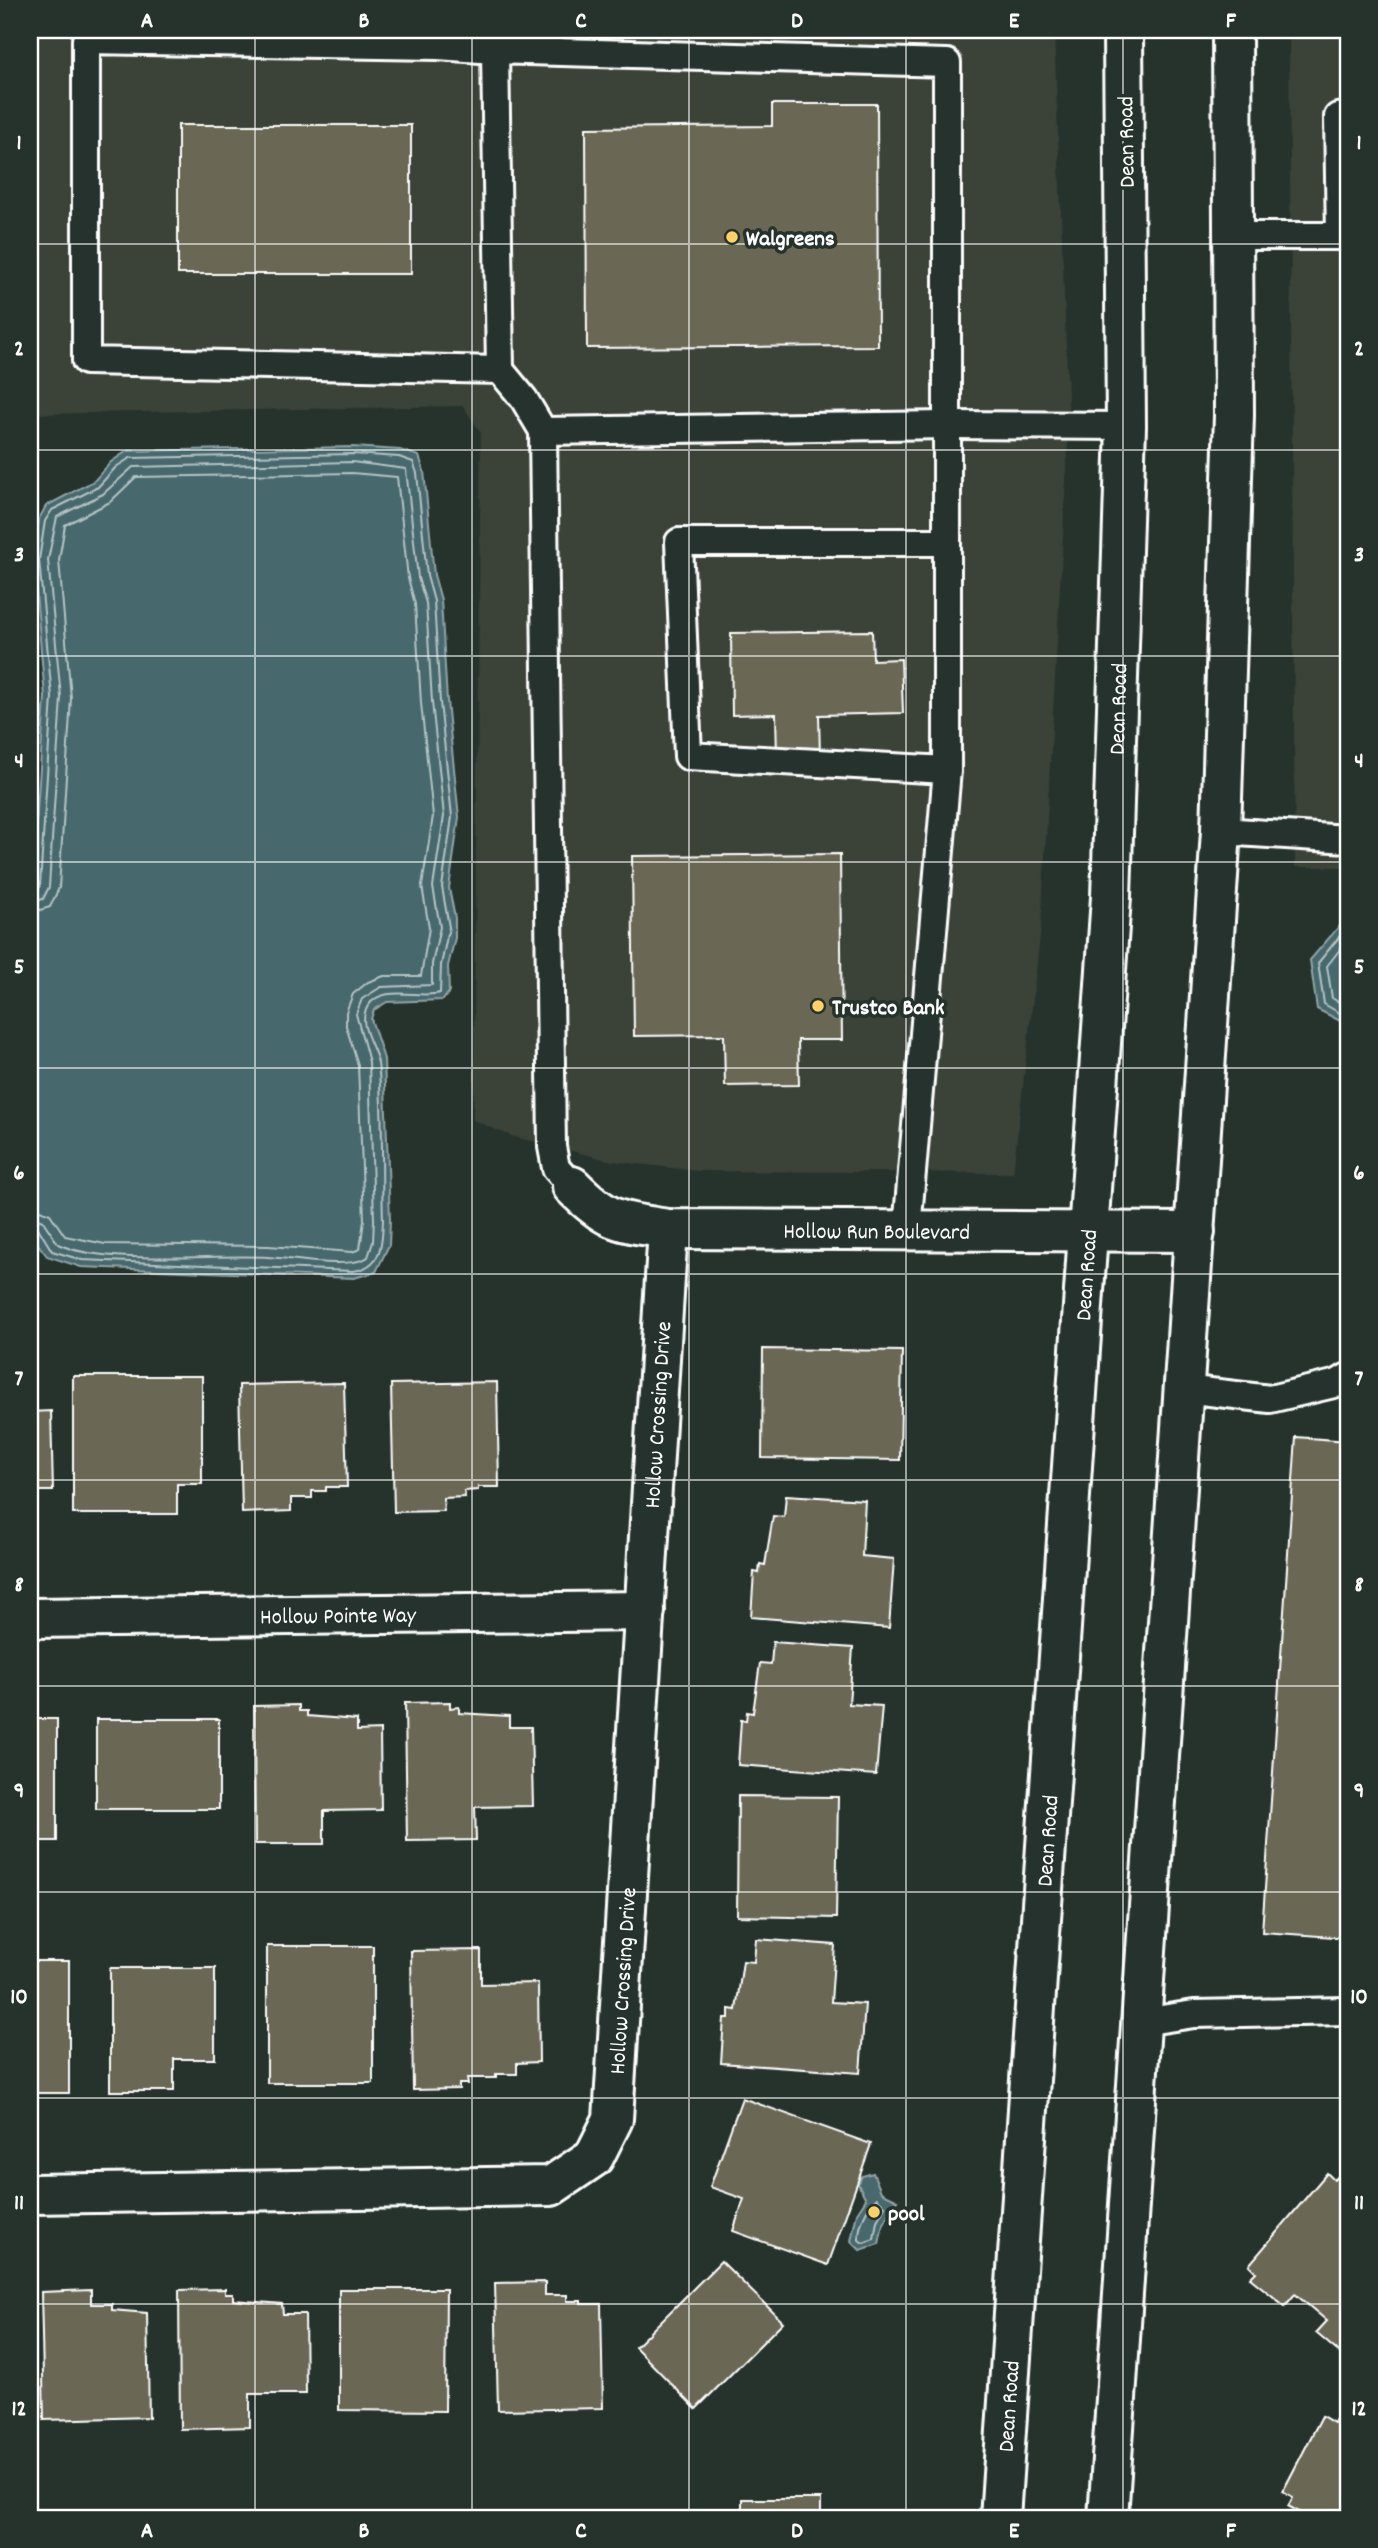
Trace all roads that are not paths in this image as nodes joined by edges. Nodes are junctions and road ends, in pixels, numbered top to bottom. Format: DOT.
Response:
graph roads {
  1 [pos="1124,30"];
  2 [pos="1232,30"];
  3 [pos="491,40"];
  4 [pos="1348,116"];
  5 [pos="1235,236"];
  6 [pos="500,370"];
  7 [pos="948,425"];
  8 [pos="1126,426"];
  9 [pos="543,431"];
  10 [pos="947,542"];
  11 [pos="947,770"];
  12 [pos="1221,831"];
  13 [pos="1348,839"];
  14 [pos="572,1186"];
  15 [pos="668,1229"];
  16 [pos="906,1229"];
  17 [pos="1087,1232"];
  18 [pos="1195,1232"];
  19 [pos="1348,1377"];
  20 [pos="1184,1389"];
  21 [pos="645,1611"];
  22 [pos="30,1618"];
  23 [pos="1348,2011"];
  24 [pos="1142,2022"];
  25 [pos="30,2194"];
  26 [pos="1000,2518"];
  27 [pos="1108,2518"];
  1 -- 8 [label="main road, Dean Road"];
  2 -- 5 [label="main road"];
  3 -- 6 [label="lane"];
  3 -- 6 [label="lane"];
  3 -- 7 [label="lane"];
  4 -- 5 [label="lane"];
  5 -- 12 [label="main road"];
  6 -- 9 [label="lane"];
  7 -- 8 [label="lane"];
  7 -- 9 [label="lane"];
  7 -- 10 [label="lane"];
  8 -- 17 [label="main road, Dean Road"];
  9 -- 14 [label="lane"];
  10 -- 11 [label="lane"];
  10 -- 11 [label="lane"];
  11 -- 16 [label="lane"];
  12 -- 13 [label="lane"];
  12 -- 18 [label="main road"];
  14 -- 15 [label="main road, Hollow Run Boulevard"];
  15 -- 16 [label="main road, Hollow Run Boulevard"];
  15 -- 21 [label="main road, Hollow Crossing Drive"];
  16 -- 17 [label="main road, Hollow Run Boulevard"];
  17 -- 18 [label="main road, Hollow Run Boulevard"];
  17 -- 26 [label="main road, Dean Road"];
  18 -- 20 [label="main road"];
  19 -- 20 [label="lane"];
  20 -- 24 [label="main road"];
  21 -- 22 [label="main road, Hollow Pointe Way"];
  21 -- 25 [label="main road, Hollow Crossing Drive"];
  23 -- 24 [label="lane"];
  24 -- 27 [label="main road"];
}
